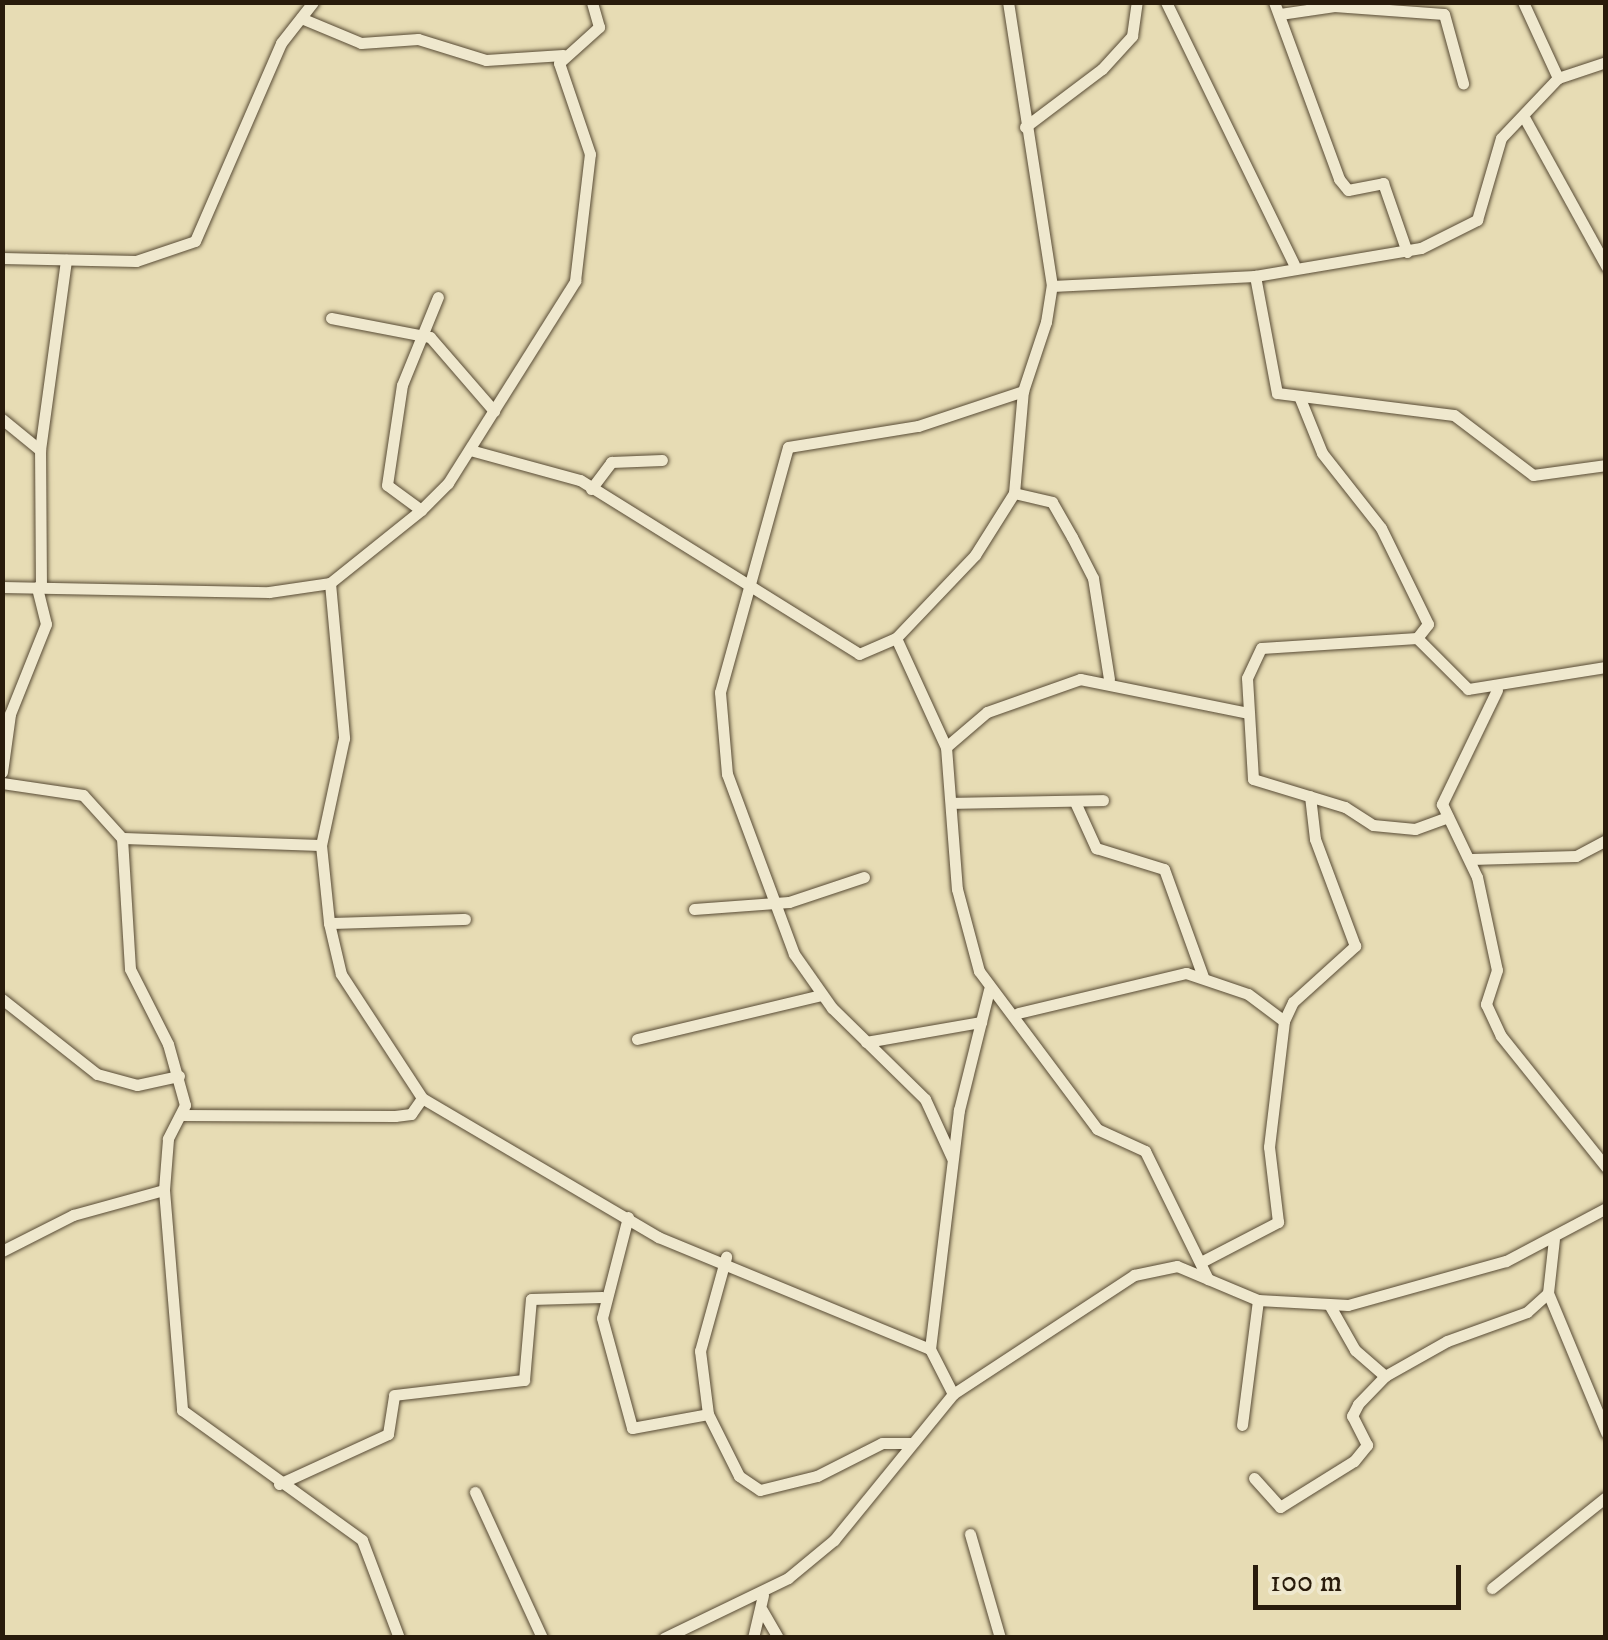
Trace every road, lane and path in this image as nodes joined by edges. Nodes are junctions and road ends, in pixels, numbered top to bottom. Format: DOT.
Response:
graph roads {
  1 [pos="313,2"];
  2 [pos="592,2"];
  3 [pos="1008,2"];
  4 [pos="1138,2"];
  5 [pos="1166,2"];
  6 [pos="1522,2"];
  7 [pos="1277,8"];
  8 [pos="301,18"];
  9 [pos="563,55"];
  10 [pos="1606,62"];
  11 [pos="1558,78"];
  12 [pos="1464,82"];
  13 [pos="1525,119"];
  14 [pos="1025,127"];
  15 [pos="1408,252"];
  16 [pos="2,258"];
  17 [pos="66,260"];
  18 [pos="1294,264"];
  19 [pos="1606,266"];
  20 [pos="1255,276"];
  21 [pos="1052,286"];
  22 [pos="438,297"];
  23 [pos="331,318"];
  24 [pos="419,331"];
  25 [pos="1024,391"];
  26 [pos="1298,396"];
  27 [pos="494,411"];
  28 [pos="2,419"];
  29 [pos="40,450"];
  30 [pos="470,450"];
  31 [pos="662,460"];
  32 [pos="1606,465"];
  33 [pos="591,489"];
  34 [pos="1014,493"];
  35 [pos="421,510"];
  36 [pos="330,582"];
  37 [pos="750,584"];
  38 [pos="2,586"];
  39 [pos="39,588"];
  40 [pos="896,638"];
  41 [pos="1417,638"];
  42 [pos="1606,666"];
  43 [pos="1109,679"];
  44 [pos="1498,690"];
  45 [pos="1248,713"];
  46 [pos="946,747"];
  47 [pos="2,772"];
  48 [pos="2,782"];
  49 [pos="1310,796"];
  50 [pos="1102,800"];
  51 [pos="1075,802"];
  52 [pos="952,803"];
  53 [pos="1448,817"];
  54 [pos="122,838"];
  55 [pos="1606,840"];
  56 [pos="320,845"];
  57 [pos="1471,858"];
  58 [pos="864,878"];
  59 [pos="774,904"];
  60 [pos="694,909"];
  61 [pos="465,919"];
  62 [pos="329,923"];
  63 [pos="1203,977"];
  64 [pos="990,990"];
  65 [pos="822,995"];
  66 [pos="2,1000"];
  67 [pos="1018,1012"];
  68 [pos="1284,1021"];
  69 [pos="981,1022"];
  70 [pos="637,1038"];
  71 [pos="866,1042"];
  72 [pos="180,1076"];
  73 [pos="422,1098"];
  74 [pos="181,1115"];
  75 [pos="952,1158"];
  76 [pos="1606,1167"];
  77 [pos="164,1190"];
  78 [pos="1606,1208"];
  79 [pos="628,1217"];
  80 [pos="1554,1239"];
  81 [pos="2,1251"];
  82 [pos="726,1258"];
  83 [pos="1202,1262"];
  84 [pos="1208,1279"];
  85 [pos="1548,1293"];
  86 [pos="602,1297"];
  87 [pos="1258,1300"];
  88 [pos="1330,1306"];
  89 [pos="930,1349"];
  90 [pos="1384,1376"];
  91 [pos="953,1394"];
  92 [pos="708,1414"];
  93 [pos="1242,1425"];
  94 [pos="1606,1432"];
  95 [pos="910,1443"];
  96 [pos="1254,1478"];
  97 [pos="278,1484"];
  98 [pos="474,1492"];
  99 [pos="1606,1497"];
  100 [pos="970,1534"];
  101 [pos="1492,1588"];
  102 [pos="762,1595"];
  103 [pos="762,1610"];
  104 [pos="399,1638"];
  105 [pos="542,1638"];
  106 [pos="664,1638"];
  107 [pos="753,1638"];
  108 [pos="778,1638"];
  109 [pos="1000,1638"];
  1 -- 8 [label="street"];
  2 -- 9 [label="street"];
  3 -- 14 [label="street"];
  4 -- 14 [label="street"];
  5 -- 18 [label="street"];
  6 -- 11 [label="street"];
  7 -- 12 [label="street"];
  7 -- 15 [label="street"];
  8 -- 9 [label="street"];
  8 -- 17 [label="street"];
  9 -- 27 [label="street"];
  10 -- 11 [label="street"];
  11 -- 13 [label="street"];
  13 -- 15 [label="street"];
  13 -- 19 [label="street"];
  14 -- 21 [label="street"];
  15 -- 18 [label="street"];
  16 -- 17 [label="street"];
  17 -- 29 [label="street"];
  18 -- 20 [label="street"];
  20 -- 21 [label="street"];
  20 -- 26 [label="street"];
  21 -- 25 [label="street"];
  22 -- 24 [label="street"];
  23 -- 24 [label="street"];
  24 -- 27 [label="street"];
  24 -- 35 [label="street"];
  25 -- 34 [label="street"];
  25 -- 37 [label="street"];
  26 -- 32 [label="street"];
  26 -- 41 [label="street"];
  27 -- 30 [label="street"];
  28 -- 29 [label="street"];
  29 -- 39 [label="street"];
  30 -- 33 [label="street"];
  30 -- 35 [label="street"];
  31 -- 33 [label="street"];
  33 -- 37 [label="street"];
  34 -- 40 [label="street"];
  34 -- 43 [label="street"];
  35 -- 36 [label="street"];
  36 -- 39 [label="street"];
  36 -- 56 [label="street"];
  37 -- 40 [label="street"];
  37 -- 59 [label="street"];
  38 -- 39 [label="street"];
  39 -- 47 [label="street"];
  40 -- 46 [label="street"];
  41 -- 44 [label="street"];
  41 -- 45 [label="street"];
  42 -- 44 [label="street"];
  43 -- 45 [label="street"];
  43 -- 46 [label="street"];
  44 -- 53 [label="street"];
  45 -- 49 [label="street"];
  46 -- 52 [label="street"];
  48 -- 54 [label="street"];
  49 -- 53 [label="street"];
  49 -- 68 [label="street"];
  50 -- 51 [label="street"];
  51 -- 52 [label="street"];
  51 -- 63 [label="street"];
  52 -- 64 [label="street"];
  53 -- 57 [label="street"];
  54 -- 56 [label="street"];
  54 -- 72 [label="street"];
  55 -- 57 [label="street"];
  56 -- 62 [label="street"];
  57 -- 76 [label="street"];
  58 -- 59 [label="street"];
  59 -- 60 [label="street"];
  59 -- 65 [label="street"];
  61 -- 62 [label="street"];
  62 -- 73 [label="street"];
  63 -- 67 [label="street"];
  63 -- 68 [label="street"];
  64 -- 67 [label="street"];
  64 -- 69 [label="street"];
  65 -- 70 [label="street"];
  65 -- 71 [label="street"];
  66 -- 72 [label="street"];
  67 -- 83 [label="street"];
  68 -- 83 [label="street"];
  69 -- 71 [label="street"];
  69 -- 75 [label="street"];
  71 -- 75 [label="street"];
  72 -- 74 [label="street"];
  73 -- 74 [label="street"];
  73 -- 79 [label="street"];
  74 -- 77 [label="street"];
  75 -- 89 [label="street"];
  77 -- 81 [label="street"];
  77 -- 97 [label="street"];
  78 -- 80 [label="street"];
  79 -- 82 [label="street"];
  79 -- 86 [label="street"];
  80 -- 85 [label="street"];
  80 -- 88 [label="street"];
  82 -- 89 [label="street"];
  82 -- 92 [label="street"];
  83 -- 84 [label="street"];
  84 -- 87 [label="street"];
  84 -- 91 [label="street"];
  85 -- 90 [label="street"];
  85 -- 94 [label="street"];
  86 -- 92 [label="street"];
  86 -- 97 [label="street"];
  87 -- 88 [label="street"];
  87 -- 93 [label="street"];
  88 -- 90 [label="street"];
  89 -- 91 [label="street"];
  90 -- 96 [label="street"];
  91 -- 95 [label="street"];
  92 -- 95 [label="street"];
  95 -- 102 [label="street"];
  97 -- 104 [label="street"];
  98 -- 105 [label="street"];
  99 -- 101 [label="street"];
  100 -- 109 [label="street"];
  102 -- 103 [label="street"];
  102 -- 106 [label="street"];
  103 -- 107 [label="street"];
  103 -- 108 [label="street"];
}
